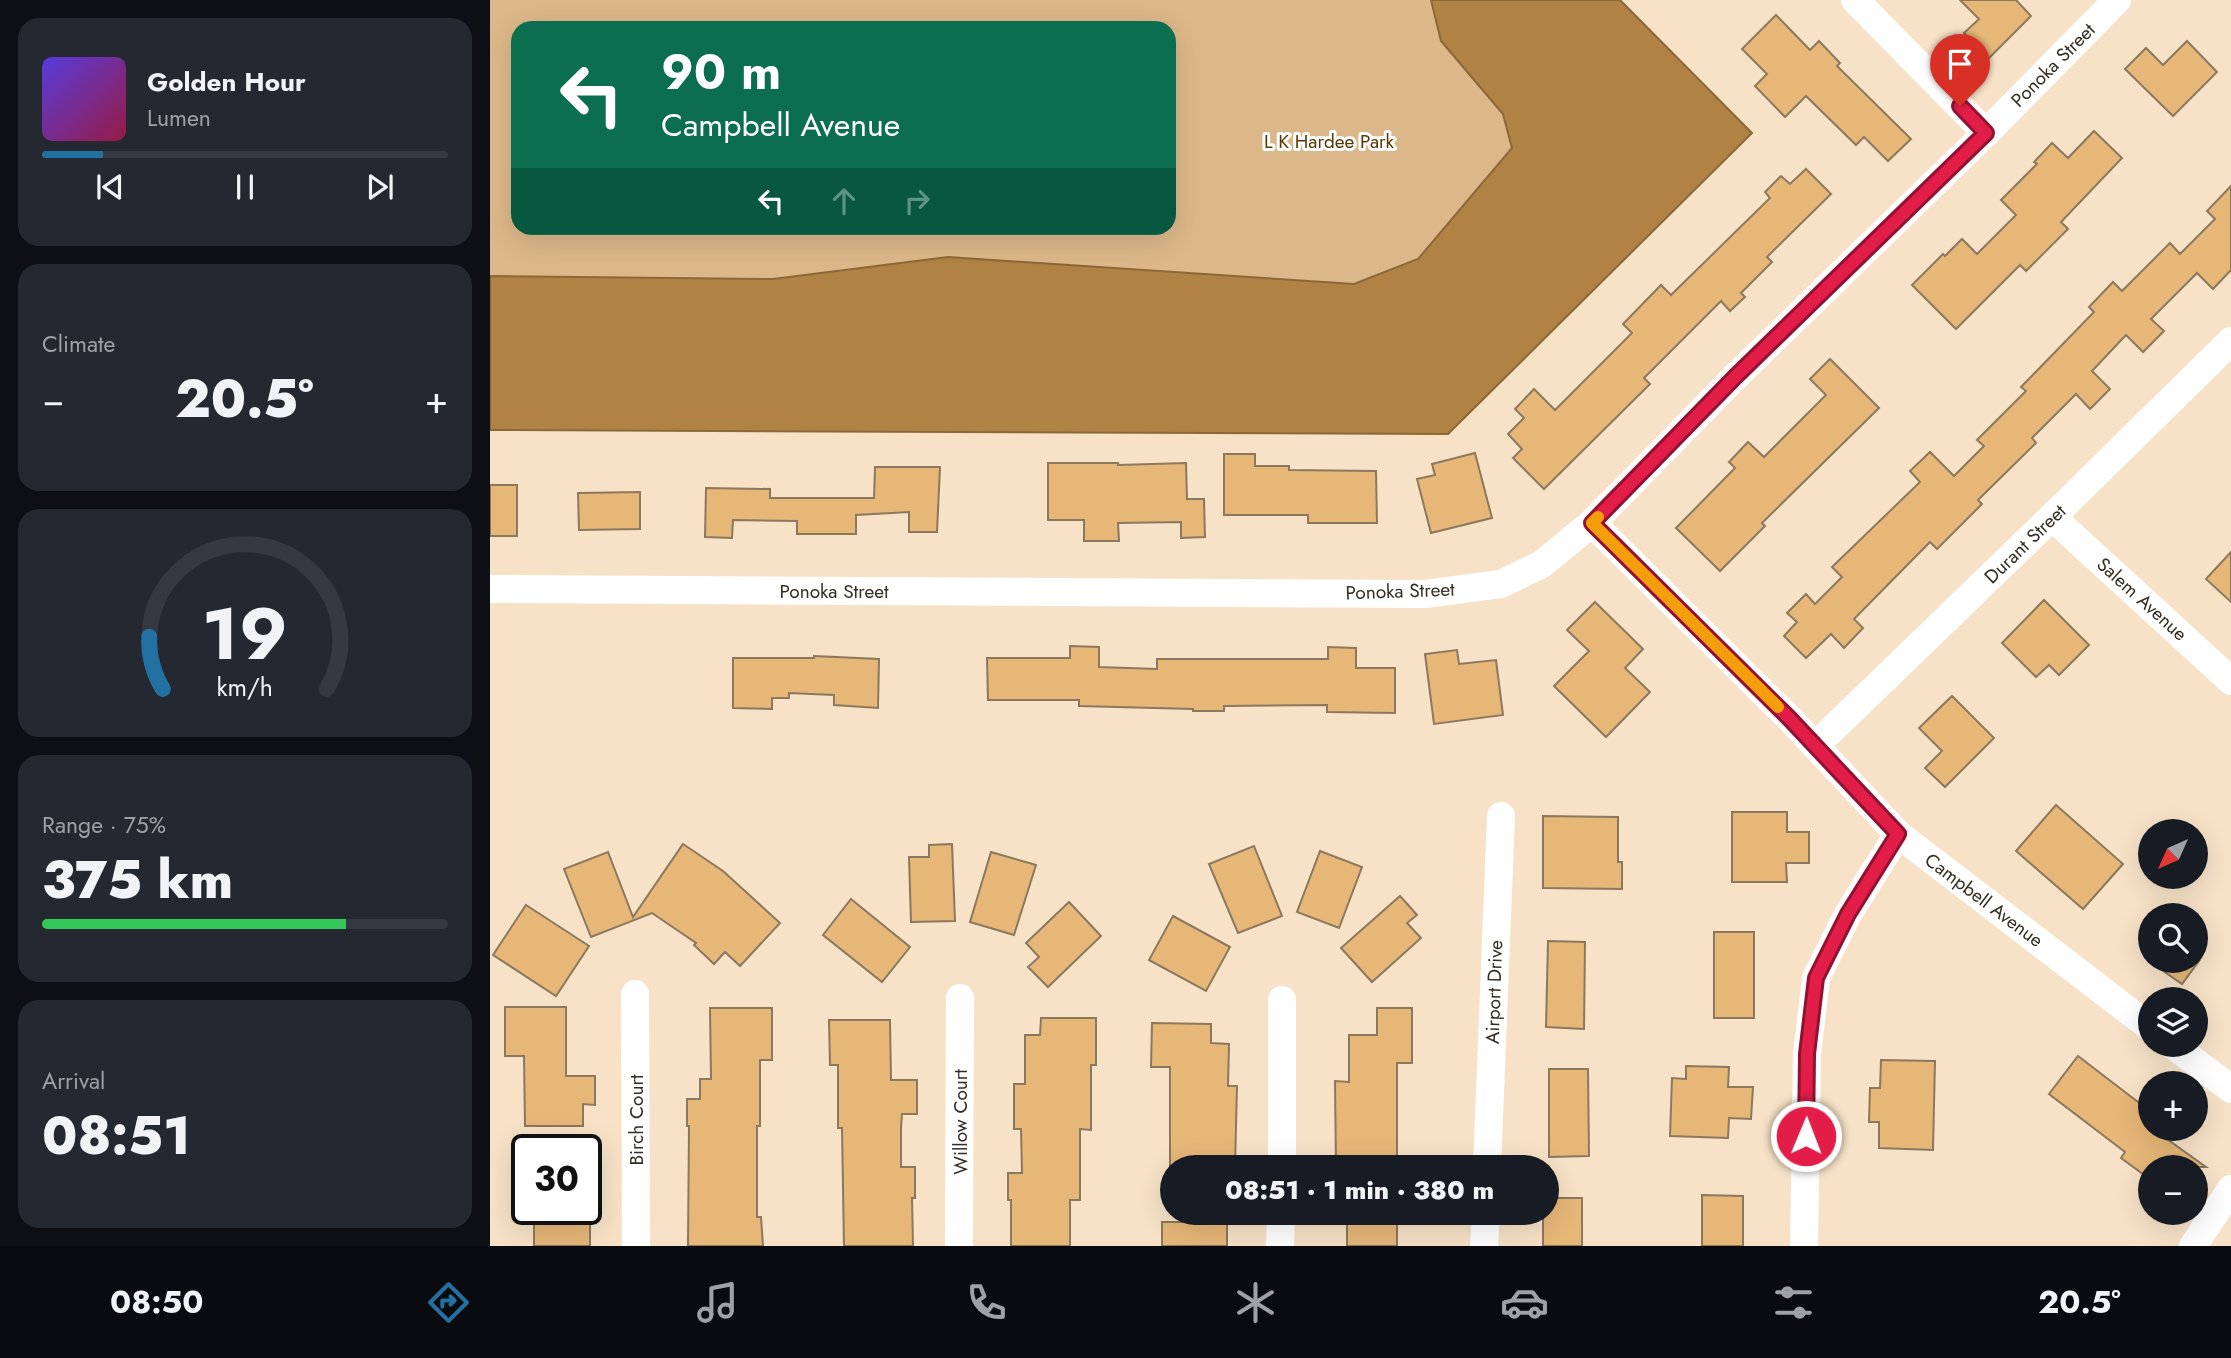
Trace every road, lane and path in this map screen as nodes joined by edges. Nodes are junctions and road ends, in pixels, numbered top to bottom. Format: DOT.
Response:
graph roads {
  1 [pos="1855,0"];
  2 [pos="2117,0"];
  3 [pos="1986,133"];
  4 [pos="2231,341"];
  5 [pos="2052,517"];
  6 [pos="1592,523"];
  7 [pos="490,589"];
  8 [pos="2231,681"];
  9 [pos="1816,745"];
  10 [pos="1501,816"];
  11 [pos="1898,834"];
  12 [pos="635,994"];
  13 [pos="960,998"];
  14 [pos="1283,1000"];
  15 [pos="2138,1018"];
  16 [pos="2188,1057"];
  17 [pos="2231,1090"];
  18 [pos="1282,1155"];
  19 [pos="1487,1155"];
  20 [pos="2231,1189"];
  21 [pos="1281,1225"];
  22 [pos="1485,1225"];
  23 [pos="636,1246"];
  24 [pos="959,1246"];
  25 [pos="1280,1246"];
  26 [pos="1484,1246"];
  27 [pos="1804,1246"];
  28 [pos="2193,1246"];
  1 -- 3 [label="street"];
  2 -- 3 [label="street, Ponoka Street"];
  3 -- 6 [label="street, Ponoka Street"];
  4 -- 5 [label="street, Durant Street"];
  5 -- 8 [label="street, Salem Avenue"];
  5 -- 9 [label="street, Durant Street"];
  6 -- 7 [label="street, Ponoka Street"];
  6 -- 9 [label="street, Campbell Avenue"];
  9 -- 11 [label="street, Campbell Avenue"];
  10 -- 19 [label="street, Airport Drive"];
  11 -- 15 [label="street, Campbell Avenue"];
  11 -- 27 [label="street"];
  12 -- 23 [label="street, Birch Court"];
  13 -- 24 [label="street, Willow Court"];
  14 -- 18 [label="street"];
  16 -- 17 [label="street"];
  20 -- 28 [label="street"];
  21 -- 25 [label="street"];
  22 -- 26 [label="street"];
}
